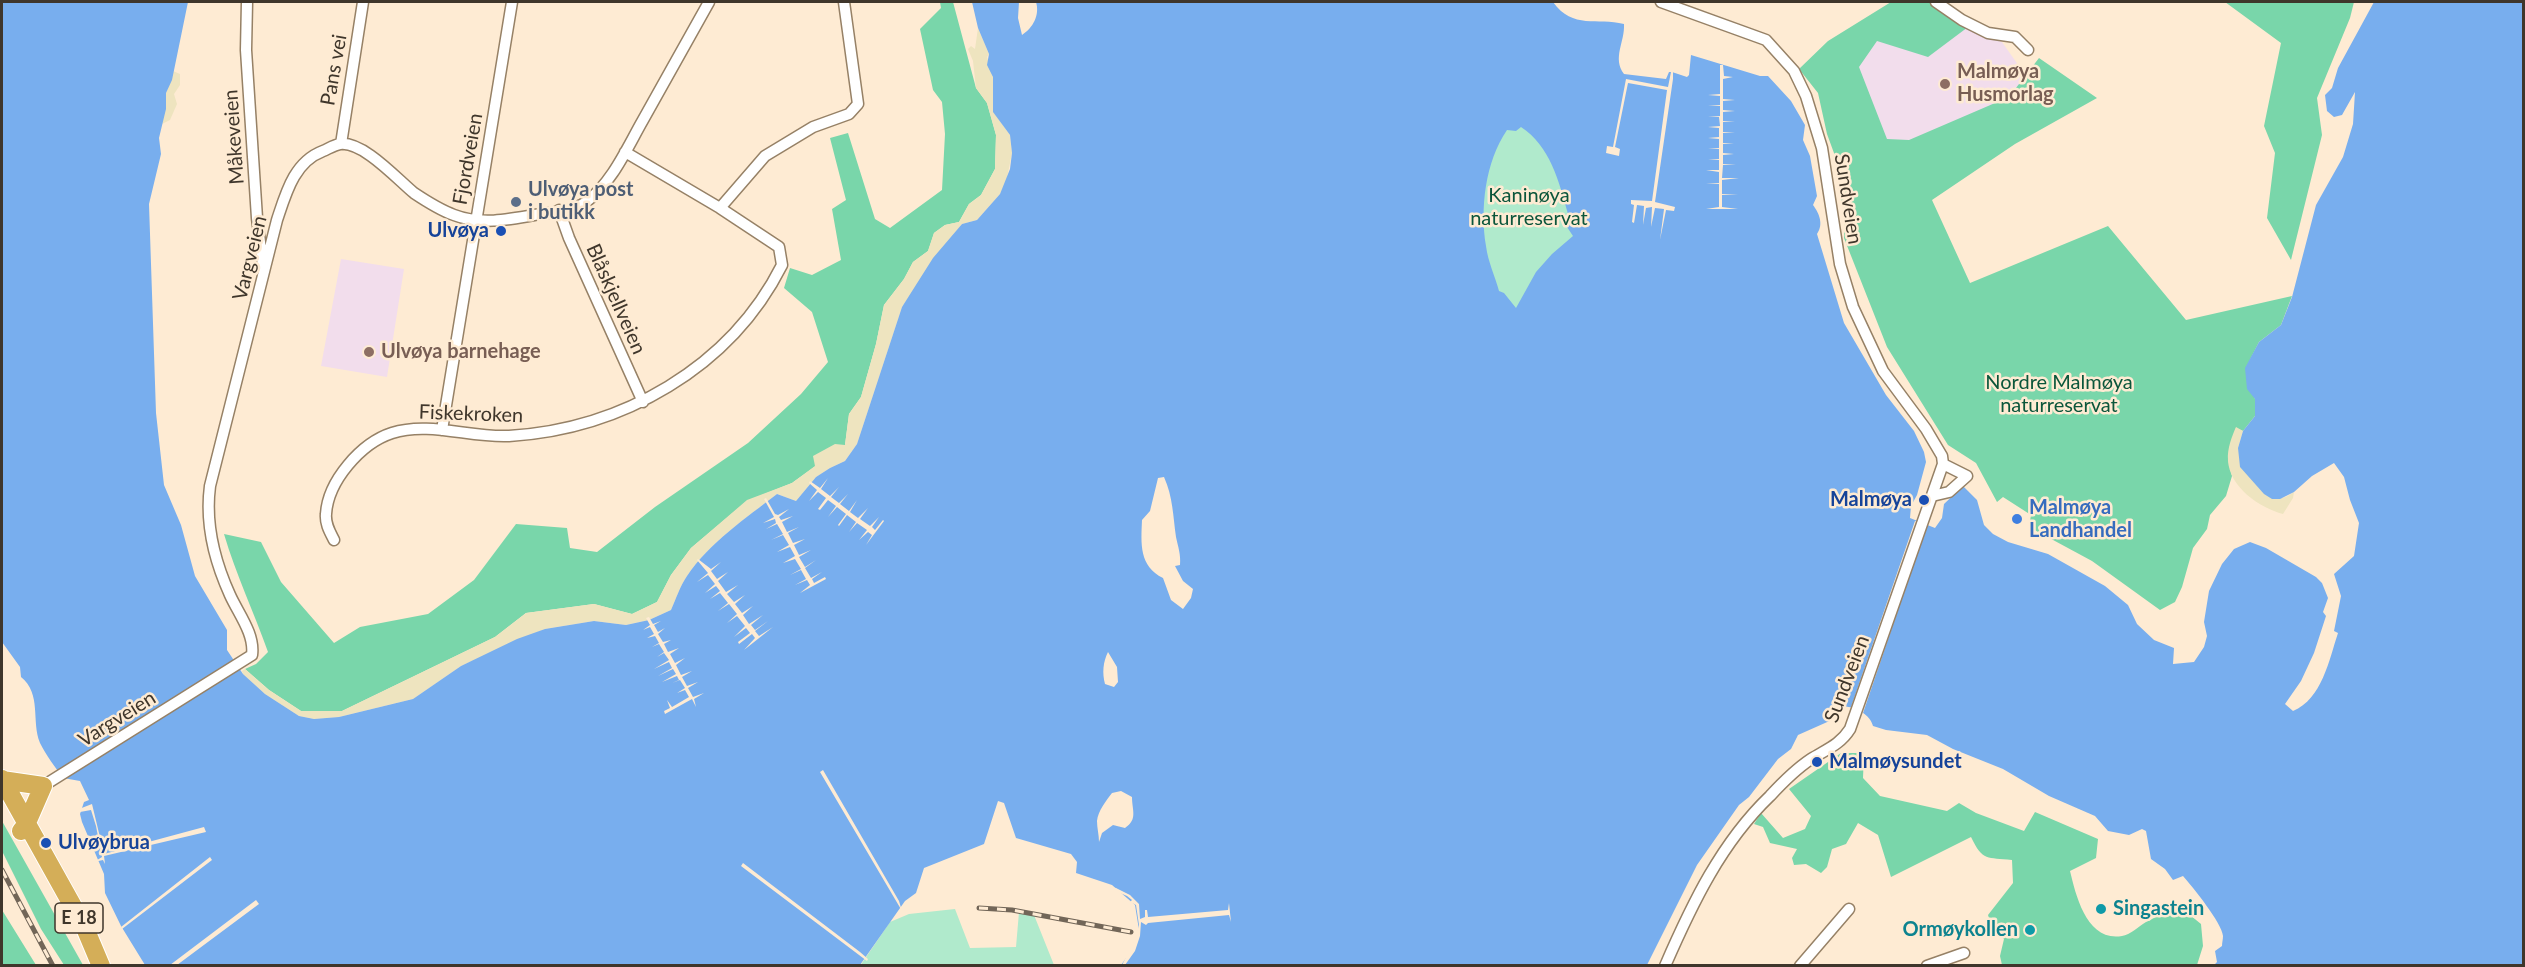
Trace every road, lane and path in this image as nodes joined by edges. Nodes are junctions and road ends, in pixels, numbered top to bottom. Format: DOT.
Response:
graph roads {
  1 [pos="247,2"];
  2 [pos="363,2"];
  3 [pos="512,2"];
  4 [pos="709,2"];
  5 [pos="844,2"];
  6 [pos="1661,2"];
  7 [pos="1936,2"];
  8 [pos="2028,50"];
  9 [pos="341,144"];
  10 [pos="625,152"];
  11 [pos="720,208"];
  12 [pos="559,210"];
  13 [pos="476,221"];
  14 [pos="264,269"];
  15 [pos="643,402"];
  16 [pos="442,430"];
  17 [pos="1943,464"];
  18 [pos="1932,496"];
  19 [pos="334,540"];
  20 [pos="2,779"];
  21 [pos="48,783"];
  22 [pos="2,800"];
  23 [pos="23,829"];
  24 [pos="1849,909"];
  25 [pos="1964,953"];
  26 [pos="101,966"];
  27 [pos="1665,966"];
  28 [pos="1800,966"];
  29 [pos="1927,966"];
  1 -- 14 [label="street, Måkeveien"];
  2 -- 9 [label="street, Pans vei"];
  3 -- 13 [label="street, Fjordveien"];
  4 -- 10 [label="street"];
  5 -- 11 [label="street"];
  6 -- 17 [label="street, Sundveien"];
  7 -- 8 [label="street"];
  9 -- 13 [label="street"];
  9 -- 14 [label="street, Vargveien"];
  10 -- 11 [label="street, Fiskekroken"];
  10 -- 12 [label="street"];
  11 -- 15 [label="street, Fiskekroken"];
  12 -- 13 [label="street"];
  12 -- 15 [label="street, Blåskjellveien"];
  13 -- 16 [label="street, Fjordveien"];
  14 -- 21 [label="street, Vargveien"];
  15 -- 16 [label="street, Fiskekroken"];
  16 -- 19 [label="street, Fiskekroken"];
  17 -- 18 [label="street, Sundveien"];
  17 -- 18 [label="street"];
  18 -- 27 [label="street, Sundveien"];
  20 -- 21 [label="highway, E 18"];
  20 -- 23 [label="highway, E 18"];
  21 -- 23 [label="highway"];
  22 -- 23 [label="highway, E 18"];
  23 -- 26 [label="highway, E 18"];
  24 -- 28 [label="street"];
  25 -- 29 [label="street"];
}
